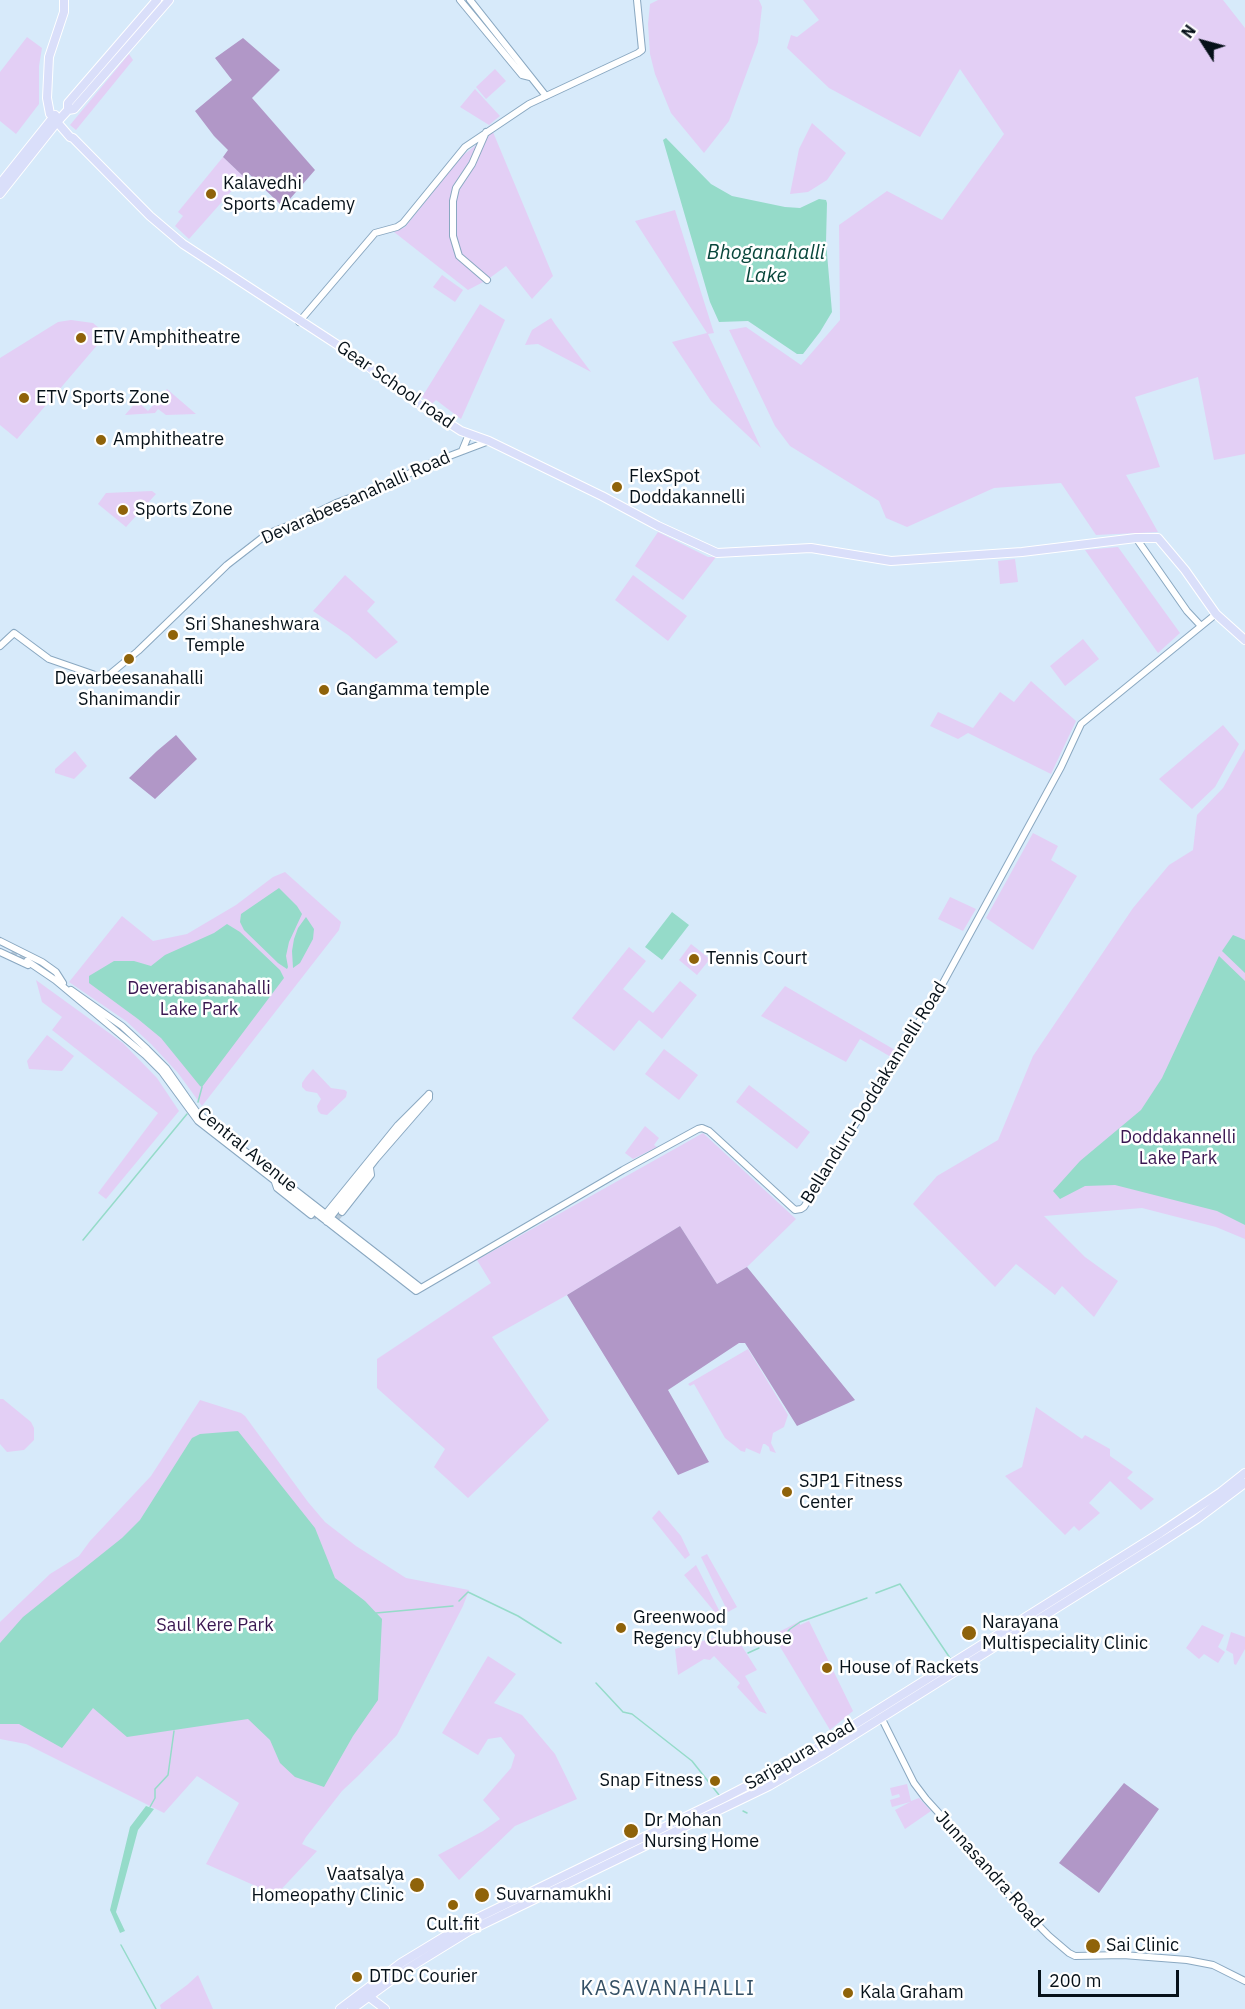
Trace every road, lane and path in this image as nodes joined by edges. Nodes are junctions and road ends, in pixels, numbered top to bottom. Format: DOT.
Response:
graph roads {
  1 [pos="64,0"];
  2 [pos="157,0"];
  3 [pos="169,0"];
  4 [pos="460,0"];
  5 [pos="470,0"];
  6 [pos="638,0"];
  7 [pos="125,36"];
  8 [pos="133,42"];
  9 [pos="531,77"];
  10 [pos="546,96"];
  11 [pos="68,110"];
  12 [pos="55,116"];
  13 [pos="486,132"];
  14 [pos="0,184"];
  15 [pos="0,194"];
  16 [pos="487,280"];
  17 [pos="299,321"];
  18 [pos="469,434"];
  19 [pos="489,441"];
  20 [pos="462,451"];
  21 [pos="1136,538"];
  22 [pos="1216,614"];
  23 [pos="1201,626"];
  24 [pos="1245,640"];
  25 [pos="0,646"];
  26 [pos="0,947"];
  27 [pos="12,952"];
  28 [pos="27,959"];
  29 [pos="63,985"];
  30 [pos="371,1163"];
  31 [pos="274,1179"];
  32 [pos="342,1212"];
  33 [pos="311,1215"];
  34 [pos="326,1218"];
  35 [pos="418,1289"];
  36 [pos="1245,1473"];
  37 [pos="1245,1483"];
  38 [pos="881,1717"];
  39 [pos="823,1750"];
  40 [pos="553,1887"];
  41 [pos="1245,1981"];
  42 [pos="368,1996"];
  43 [pos="340,2009"];
  44 [pos="352,2009"];
  45 [pos="386,2009"];
  1 -- 12 [label="main road"];
  2 -- 7 [label="main road"];
  3 -- 8 [label="main road"];
  4 -- 9 [label="street"];
  5 -- 9 [label="street"];
  6 -- 10 [label="street"];
  7 -- 8 [label="main road"];
  7 -- 11 [label="main road"];
  8 -- 11 [label="main road"];
  9 -- 10 [label="street"];
  10 -- 13 [label="street"];
  11 -- 12 [label="main road"];
  12 -- 14 [label="main road"];
  12 -- 15 [label="main road"];
  12 -- 17 [label="main road, Gear School road"];
  13 -- 16 [label="street"];
  13 -- 17 [label="street"];
  17 -- 18 [label="main road, Gear School road"];
  18 -- 19 [label="main road, Gear School road"];
  18 -- 20 [label="street"];
  19 -- 20 [label="street, Devarabeesanahalli Road"];
  19 -- 21 [label="main road, Gear School road"];
  20 -- 25 [label="street, Devarabeesanahalli Road"];
  21 -- 22 [label="main road, Gear School road"];
  21 -- 23 [label="street"];
  22 -- 23 [label="street, Bellanduru-Doddakannelli Road"];
  22 -- 24 [label="main road, Gear School road"];
  23 -- 35 [label="street, Bellanduru-Doddakannelli Road"];
  26 -- 27 [label="street"];
  26 -- 29 [label="street"];
  26 -- 29 [label="street"];
  28 -- 29 [label="street, Central Avenue"];
  29 -- 31 [label="street, Central Avenue"];
  29 -- 34 [label="street, Central Avenue"];
  30 -- 30 [label="street"];
  30 -- 32 [label="street"];
  30 -- 34 [label="street"];
  31 -- 33 [label="street"];
  31 -- 34 [label="street, Central Avenue"];
  34 -- 35 [label="street, Central Avenue"];
  36 -- 39 [label="main road, Sarjapura Road"];
  37 -- 38 [label="main road, Sarjapura Road"];
  38 -- 39 [label="main road, Sarjapura Road"];
  38 -- 41 [label="street, Junnasandra Road"];
  39 -- 40 [label="main road, Sarjapura Road"];
  39 -- 40 [label="main road, Sarjapura Road"];
  40 -- 42 [label="main road, Sarjapura Road"];
  40 -- 43 [label="main road, Sarjapura Road"];
  42 -- 44 [label="main road, Sarjapura Road"];
  42 -- 45 [label="main road"];
}
